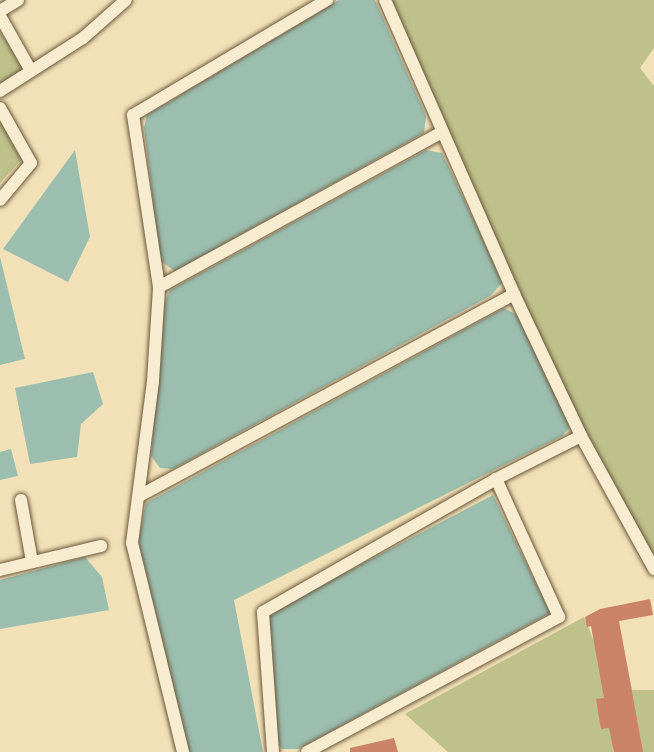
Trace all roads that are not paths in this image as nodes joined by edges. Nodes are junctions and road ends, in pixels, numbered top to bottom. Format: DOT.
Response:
graph roads {
  1 [pos="18,0"];
  2 [pos="126,0"];
  3 [pos="327,0"];
  4 [pos="385,0"];
  5 [pos="0,11"];
  6 [pos="0,16"];
  7 [pos="31,71"];
  8 [pos="0,91"];
  9 [pos="0,108"];
  10 [pos="440,133"];
  11 [pos="0,183"];
  12 [pos="3,197"];
  13 [pos="159,287"];
  14 [pos="514,294"];
  15 [pos="581,436"];
  16 [pos="496,479"];
  17 [pos="139,496"];
  18 [pos="21,500"];
  19 [pos="100,546"];
  20 [pos="32,562"];
  21 [pos="654,568"];
  22 [pos="0,570"];
  23 [pos="183,752"];
  24 [pos="273,752"];
  25 [pos="307,752"];
  1 -- 5 [label="street"];
  2 -- 7 [label="street"];
  3 -- 13 [label="street"];
  4 -- 10 [label="street"];
  6 -- 7 [label="street"];
  7 -- 8 [label="street"];
  9 -- 12 [label="street"];
  10 -- 13 [label="street"];
  10 -- 14 [label="street"];
  11 -- 12 [label="street"];
  13 -- 17 [label="street"];
  14 -- 15 [label="street"];
  14 -- 17 [label="street"];
  15 -- 16 [label="street"];
  15 -- 21 [label="street"];
  16 -- 24 [label="street"];
  16 -- 25 [label="street"];
  17 -- 23 [label="street"];
  18 -- 20 [label="street"];
  19 -- 20 [label="street"];
  20 -- 22 [label="street"];
}
